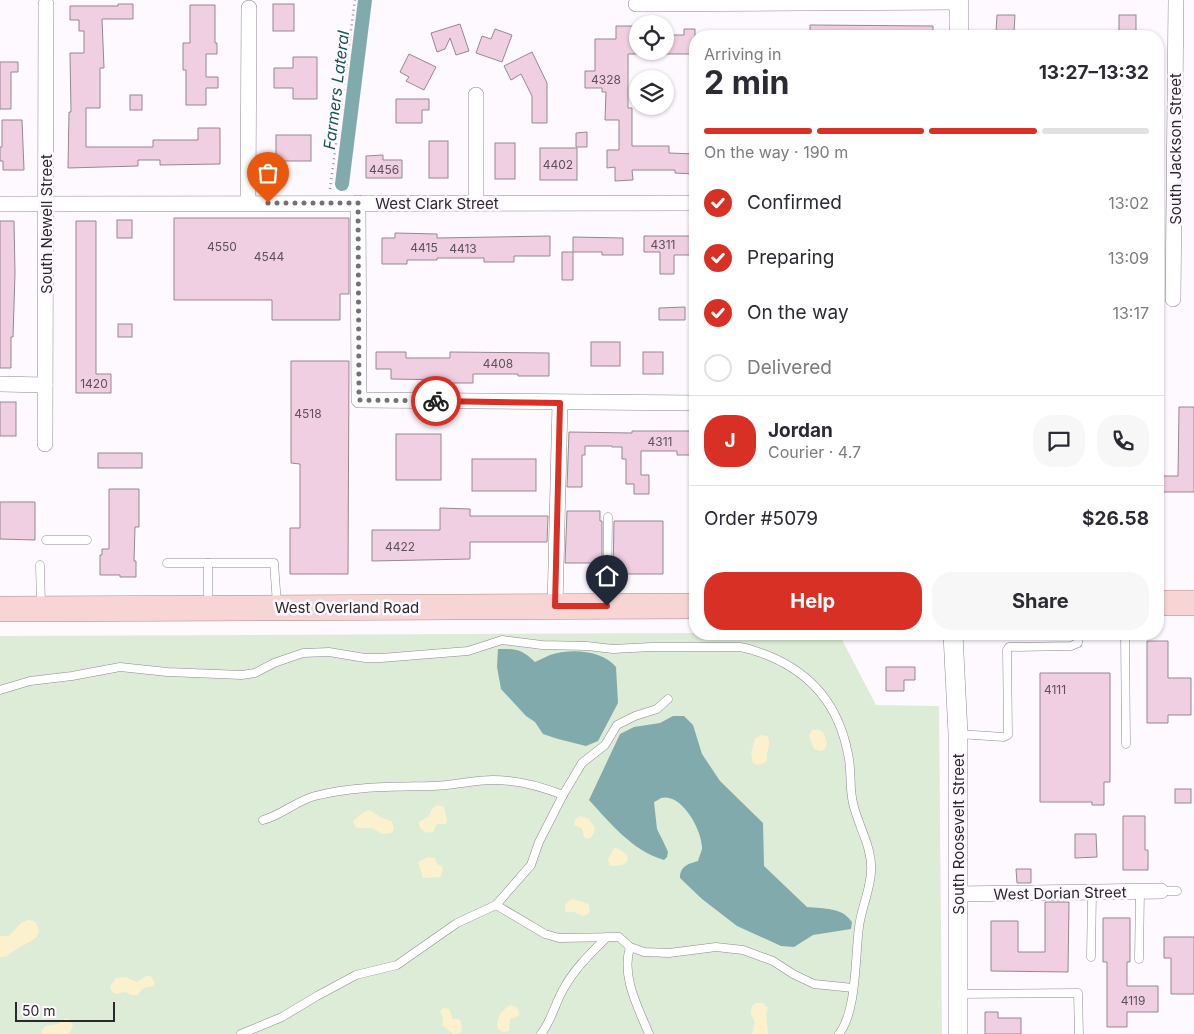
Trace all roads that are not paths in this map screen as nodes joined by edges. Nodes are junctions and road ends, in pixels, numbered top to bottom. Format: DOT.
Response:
graph roads {
  1 [pos="1176,0"];
  2 [pos="959,1"];
  3 [pos="46,4"];
  4 [pos="636,4"];
  5 [pos="249,8"];
  6 [pos="959,30"];
  7 [pos="476,95"];
  8 [pos="248,203"];
  9 [pos="358,203"];
  10 [pos="476,203"];
  11 [pos="689,203"];
  12 [pos="0,204"];
  13 [pos="46,204"];
  14 [pos="1173,299"];
  15 [pos="0,384"];
  16 [pos="45,384"];
  17 [pos="560,403"];
  18 [pos="689,403"];
  19 [pos="45,444"];
  20 [pos="608,517"];
  21 [pos="46,540"];
  22 [pos="87,540"];
  23 [pos="167,563"];
  24 [pos="208,563"];
  25 [pos="40,565"];
  26 [pos="1164,603"];
  27 [pos="1194,603"];
  28 [pos="555,606"];
  29 [pos="607,606"];
  30 [pos="689,606"];
  31 [pos="277,607"];
  32 [pos="208,608"];
  33 [pos="0,609"];
  34 [pos="41,609"];
  35 [pos="953,640"];
  36 [pos="1078,640"];
  37 [pos="1125,640"];
  38 [pos="0,690"];
  39 [pos="668,699"];
  40 [pos="958,734"];
  41 [pos="1126,744"];
  42 [pos="563,794"];
  43 [pos="264,820"];
  44 [pos="1140,891"];
  45 [pos="1161,891"];
  46 [pos="1177,891"];
  47 [pos="1092,892"];
  48 [pos="959,894"];
  49 [pos="496,905"];
  50 [pos="607,937"];
  51 [pos="630,947"];
  52 [pos="1091,956"];
  53 [pos="1139,959"];
  54 [pos="853,988"];
  55 [pos="958,994"];
  56 [pos="241,1034"];
  57 [pos="541,1034"];
  58 [pos="649,1034"];
  59 [pos="839,1034"];
  60 [pos="958,1034"];
  61 [pos="1079,1034"];
  1 -- 14 [label="street, South Jackson Street"];
  2 -- 4 [label="street"];
  2 -- 6 [label="street"];
  3 -- 13 [label="street, South Newell Street"];
  5 -- 8 [label="street"];
  7 -- 10 [label="street"];
  8 -- 9 [label="street, West Clark Street"];
  8 -- 13 [label="street, West Clark Street"];
  9 -- 10 [label="street, West Clark Street"];
  9 -- 17 [label="street"];
  10 -- 11 [label="street, West Clark Street"];
  12 -- 13 [label="street, West Clark Street"];
  13 -- 16 [label="street, South Newell Street"];
  15 -- 16 [label="street"];
  16 -- 19 [label="street, South Newell Street"];
  17 -- 18 [label="street"];
  17 -- 28 [label="street"];
  20 -- 29 [label="lane"];
  21 -- 22 [label="lane"];
  23 -- 24 [label="lane"];
  24 -- 31 [label="lane"];
  24 -- 32 [label="lane"];
  25 -- 34 [label="lane"];
  26 -- 27 [label="main road"];
  28 -- 29 [label="main road, West Overland Road"];
  28 -- 31 [label="main road, West Overland Road"];
  29 -- 30 [label="main road, West Overland Road"];
  31 -- 32 [label="main road, West Overland Road"];
  32 -- 34 [label="main road, West Overland Road"];
  33 -- 34 [label="main road, West Overland Road"];
  35 -- 40 [label="street, South Roosevelt Street"];
  36 -- 40 [label="lane"];
  37 -- 41 [label="lane"];
  38 -- 54 [label="lane"];
  39 -- 42 [label="lane"];
  40 -- 48 [label="street, South Roosevelt Street"];
  42 -- 43 [label="lane"];
  42 -- 49 [label="lane"];
  44 -- 45 [label="street, West Dorian Street"];
  44 -- 47 [label="street, West Dorian Street"];
  44 -- 53 [label="lane"];
  45 -- 46 [label="lane"];
  47 -- 48 [label="street, West Dorian Street"];
  47 -- 52 [label="lane"];
  48 -- 55 [label="street, South Roosevelt Street"];
  49 -- 50 [label="lane"];
  49 -- 56 [label="lane"];
  50 -- 51 [label="lane"];
  50 -- 57 [label="lane"];
  51 -- 54 [label="lane"];
  51 -- 58 [label="lane"];
  54 -- 59 [label="lane"];
  55 -- 60 [label="street, South Roosevelt Street"];
  55 -- 61 [label="lane"];
}
